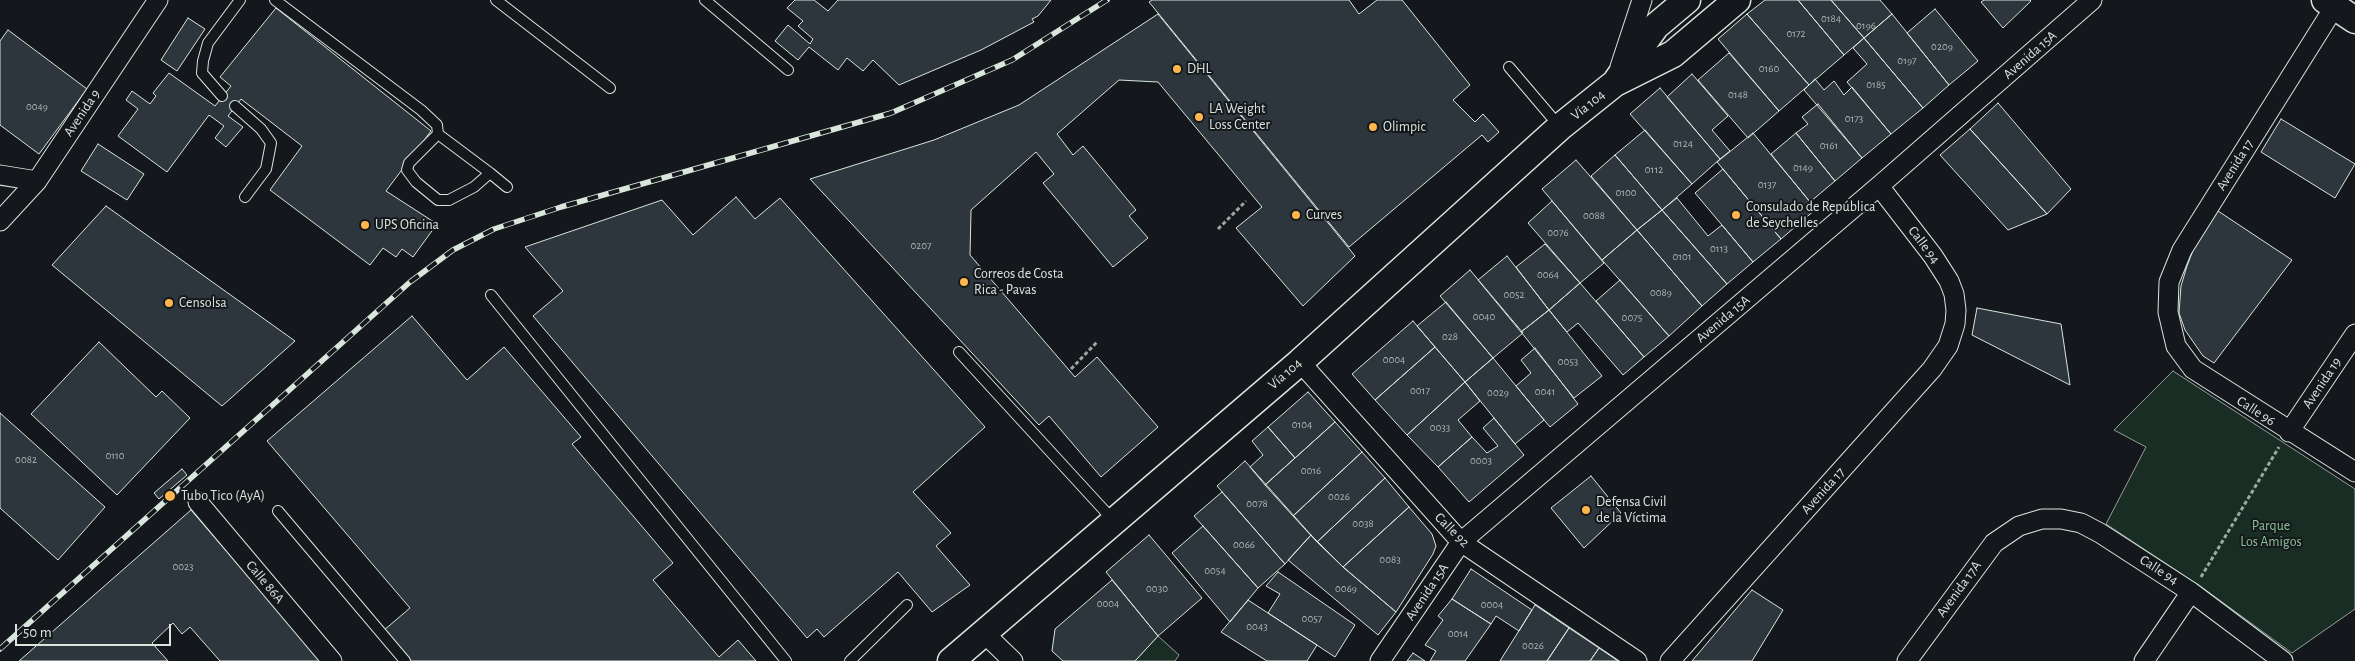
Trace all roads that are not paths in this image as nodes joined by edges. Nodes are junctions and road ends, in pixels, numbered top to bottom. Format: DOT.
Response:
graph roads {
  1 [pos="158,0"];
  2 [pos="240,0"];
  3 [pos="275,0"];
  4 [pos="496,0"];
  5 [pos="705,0"];
  6 [pos="1642,0"];
  7 [pos="1687,0"];
  8 [pos="1737,0"];
  9 [pos="2092,0"];
  10 [pos="2338,9"];
  11 [pos="1509,67"];
  12 [pos="788,70"];
  13 [pos="1615,83"];
  14 [pos="610,88"];
  15 [pos="222,96"];
  16 [pos="235,106"];
  17 [pos="1560,128"];
  18 [pos="438,134"];
  19 [pos="490,173"];
  20 [pos="0,175"];
  21 [pos="37,181"];
  22 [pos="1879,186"];
  23 [pos="508,187"];
  24 [pos="245,197"];
  25 [pos="0,221"];
  26 [pos="491,295"];
  27 [pos="1956,310"];
  28 [pos="2355,334"];
  29 [pos="2172,335"];
  30 [pos="959,352"];
  31 [pos="1300,362"];
  32 [pos="2288,432"];
  33 [pos="2355,472"];
  34 [pos="198,502"];
  35 [pos="278,511"];
  36 [pos="1114,522"];
  37 [pos="2019,526"];
  38 [pos="1461,542"];
  39 [pos="2192,592"];
  40 [pos="907,605"];
  41 [pos="984,634"];
  42 [pos="332,661"];
  43 [pos="405,661"];
  44 [pos="786,661"];
  45 [pos="850,661"];
  46 [pos="951,661"];
  47 [pos="1013,661"];
  48 [pos="1380,661"];
  49 [pos="1637,661"];
  50 [pos="1670,661"];
  51 [pos="1908,661"];
  52 [pos="2144,661"];
  53 [pos="2283,661"];
  1 -- 21 [label="street, Avenida 9"];
  2 -- 15 [label="lane"];
  3 -- 18 [label="lane"];
  4 -- 14 [label="lane"];
  5 -- 12 [label="lane"];
  6 -- 13 [label="street"];
  7 -- 13 [label="main road, Vía 104"];
  8 -- 13 [label="main road, Vía 104"];
  9 -- 22 [label="street, Avenida 15A"];
  10 -- 29 [label="street, Avenida 17"];
  11 -- 17 [label="lane"];
  13 -- 17 [label="main road, Vía 104"];
  16 -- 24 [label="lane"];
  17 -- 31 [label="main road, Vía 104"];
  18 -- 19 [label="lane"];
  18 -- 19 [label="lane"];
  19 -- 23 [label="lane"];
  20 -- 21 [label="street"];
  21 -- 25 [label="street, Avenida 9"];
  22 -- 27 [label="street, Calle 94"];
  22 -- 38 [label="street, Avenida 15A"];
  26 -- 44 [label="lane"];
  27 -- 50 [label="street, Avenida 17"];
  28 -- 32 [label="street, Avenida 19"];
  29 -- 32 [label="street, Calle 96"];
  30 -- 36 [label="lane"];
  31 -- 36 [label="main road, Vía 104"];
  31 -- 38 [label="street, Calle 92"];
  32 -- 33 [label="street, Calle 96"];
  34 -- 42 [label="street, Calle 86A"];
  35 -- 43 [label="lane"];
  36 -- 41 [label="main road, Vía 104"];
  37 -- 39 [label="street, Calle 94"];
  37 -- 51 [label="street, Avenida 17A"];
  38 -- 48 [label="street, Avenida 15A"];
  38 -- 49 [label="street, Calle 92"];
  39 -- 52 [label="street"];
  39 -- 53 [label="street, Calle 94"];
  40 -- 45 [label="lane"];
  41 -- 46 [label="main road, Vía 104"];
  41 -- 47 [label="street"];
}
